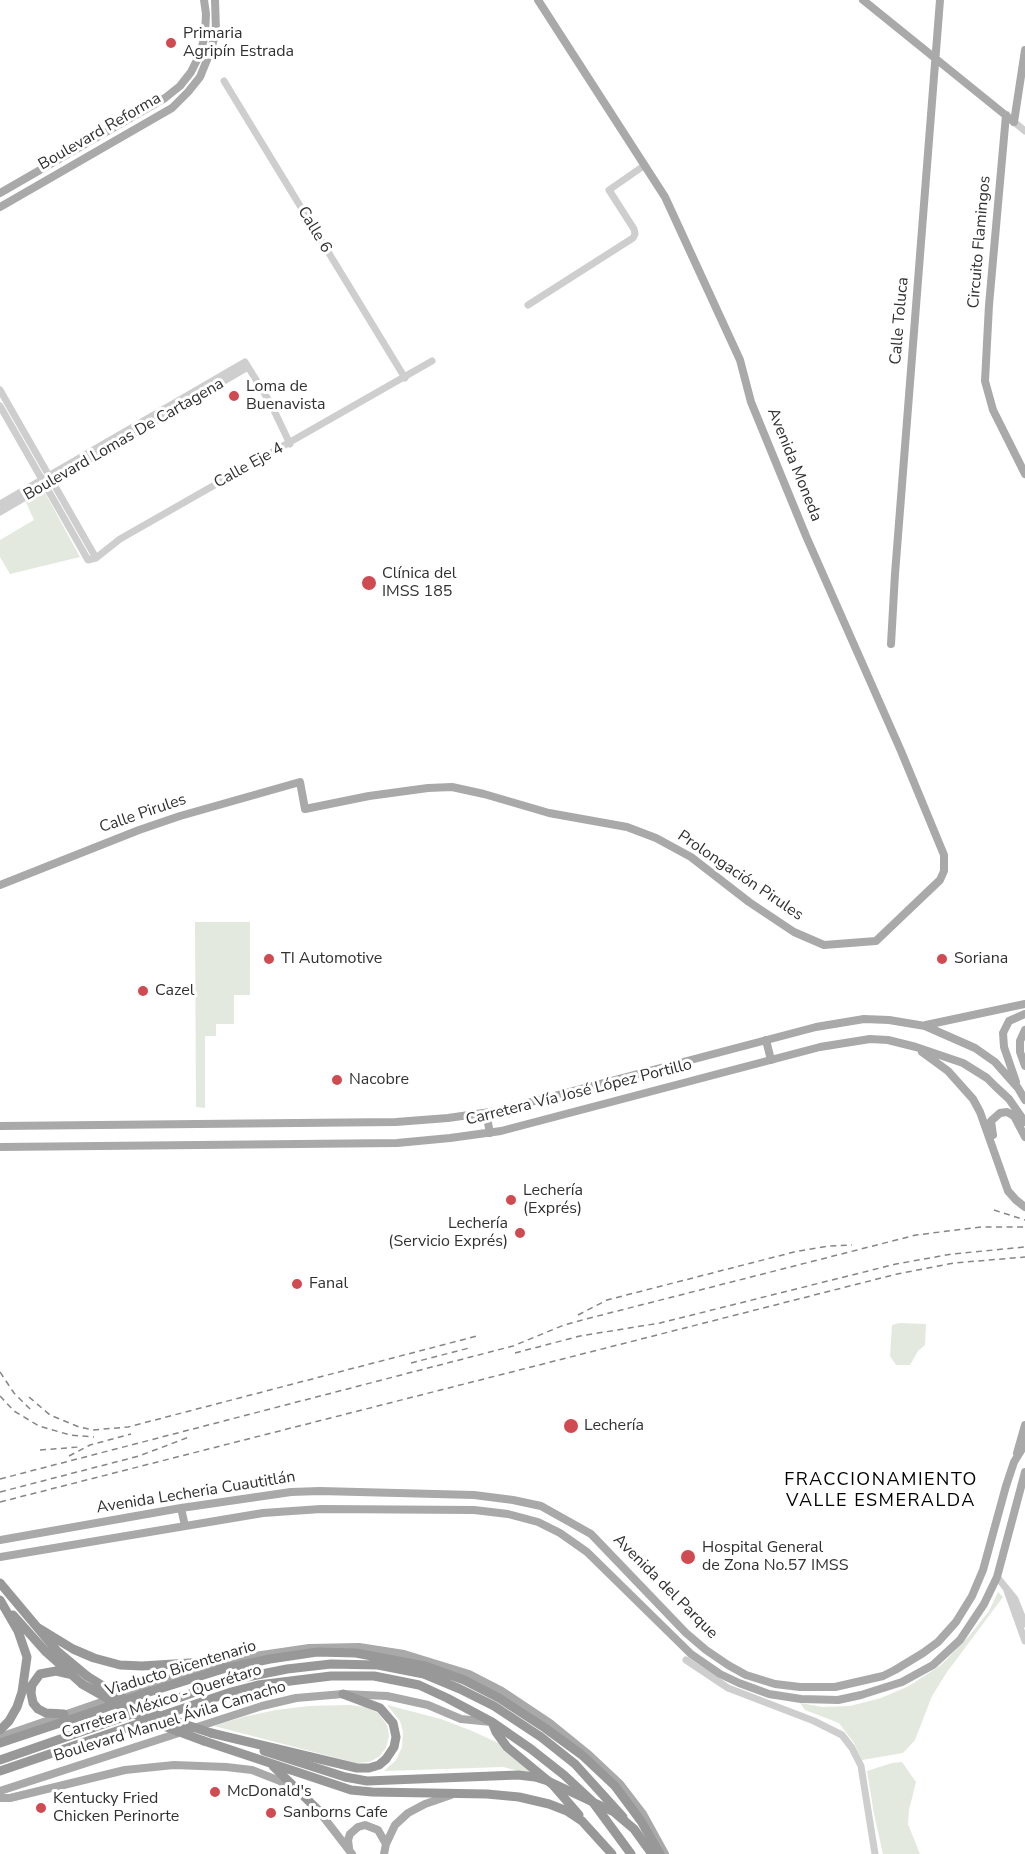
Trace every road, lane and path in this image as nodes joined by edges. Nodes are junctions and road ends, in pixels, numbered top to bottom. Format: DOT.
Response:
graph roads {
  1 [pos="204,0"];
  2 [pos="215,0"];
  3 [pos="538,0"];
  4 [pos="863,0"];
  5 [pos="940,0"];
  6 [pos="1025,50"];
  7 [pos="937,58"];
  8 [pos="224,81"];
  9 [pos="1006,115"];
  10 [pos="1014,122"];
  11 [pos="1025,131"];
  12 [pos="645,165"];
  13 [pos="0,193"];
  14 [pos="0,207"];
  15 [pos="528,304"];
  16 [pos="432,361"];
  17 [pos="405,378"];
  18 [pos="0,390"];
  19 [pos="0,406"];
  20 [pos="290,444"];
  21 [pos="1025,474"];
  22 [pos="47,481"];
  23 [pos="0,504"];
  24 [pos="0,512"];
  25 [pos="891,644"];
  26 [pos="305,809"];
  27 [pos="0,885"];
  28 [pos="876,941"];
  29 [pos="1025,1004"];
  30 [pos="1025,1014"];
  31 [pos="925,1026"];
  32 [pos="1025,1030"];
  33 [pos="766,1040"];
  34 [pos="916,1047"];
  35 [pos="771,1060"];
  36 [pos="1025,1066"];
  37 [pos="1018,1088"];
  38 [pos="1025,1100"];
  39 [pos="486,1113"];
  40 [pos="1025,1122"];
  41 [pos="0,1126"];
  42 [pos="490,1133"];
  43 [pos="1025,1137"];
  44 [pos="0,1147"];
  45 [pos="998,1162"];
  46 [pos="1025,1207"];
  47 [pos="1025,1425"];
  48 [pos="1025,1444"];
  49 [pos="1014,1462"];
  50 [pos="1025,1472"];
  51 [pos="541,1506"];
  52 [pos="181,1508"];
  53 [pos="538,1522"];
  54 [pos="185,1526"];
  55 [pos="0,1540"];
  56 [pos="0,1557"];
  57 [pos="997,1577"];
  58 [pos="0,1582"];
  59 [pos="1006,1588"];
  60 [pos="0,1600"];
  61 [pos="1025,1624"];
  62 [pos="36,1627"];
  63 [pos="1025,1641"];
  64 [pos="689,1657"];
  65 [pos="221,1661"];
  66 [pos="69,1674"];
  67 [pos="85,1680"];
  68 [pos="343,1694"];
  69 [pos="64,1714"];
  70 [pos="492,1722"];
  71 [pos="0,1730"];
  72 [pos="0,1737"];
  73 [pos="233,1739"];
  74 [pos="0,1743"];
  75 [pos="259,1750"];
  76 [pos="235,1752"];
  77 [pos="0,1760"];
  78 [pos="269,1762"];
  79 [pos="0,1771"];
  80 [pos="0,1791"];
  81 [pos="456,1793"];
  82 [pos="0,1798"];
  83 [pos="318,1810"];
  84 [pos="598,1837"];
  85 [pos="386,1844"];
  86 [pos="351,1852"];
  87 [pos="384,1854"];
  88 [pos="612,1854"];
  89 [pos="632,1854"];
  90 [pos="647,1854"];
  91 [pos="652,1854"];
  92 [pos="660,1854"];
  93 [pos="665,1854"];
  94 [pos="875,1854"];
  1 -- 13 [label="main road, Boulevard Reforma"];
  2 -- 14 [label="main road, Boulevard Reforma"];
  3 -- 12 [label="main road, Avenida Moneda"];
  4 -- 7 [label="main road"];
  5 -- 7 [label="main road, Calle Toluca"];
  6 -- 10 [label="main road"];
  7 -- 9 [label="main road"];
  7 -- 25 [label="main road, Calle Toluca"];
  8 -- 17 [label="street, Calle 6"];
  9 -- 10 [label="main road"];
  9 -- 21 [label="main road, Circuito Flamingos"];
  10 -- 11 [label="street"];
  12 -- 15 [label="street"];
  12 -- 28 [label="main road, Avenida Moneda"];
  16 -- 17 [label="street, Calle Eje 4"];
  17 -- 20 [label="street, Calle Eje 4"];
  18 -- 22 [label="street"];
  19 -- 22 [label="street"];
  20 -- 22 [label="street, Calle Eje 4"];
  20 -- 22 [label="street, Boulevard Lomas De Cartagena"];
  22 -- 23 [label="street, Boulevard Lomas De Cartagena"];
  22 -- 24 [label="street, Boulevard Lomas De Cartagena"];
  26 -- 27 [label="main road, Calle Pirules"];
  26 -- 28 [label="main road, Prolongación Pirules"];
  29 -- 31 [label="main road"];
  30 -- 37 [label="main road"];
  31 -- 33 [label="main road, Carretera Vía José López Portillo"];
  31 -- 37 [label="main road, Carretera Vía José López Portillo"];
  32 -- 36 [label="main road"];
  33 -- 35 [label="main road"];
  33 -- 39 [label="main road, Carretera Vía José López Portillo"];
  34 -- 35 [label="main road, Carretera Vía José López Portillo"];
  34 -- 40 [label="main road, Carretera Vía José López Portillo"];
  34 -- 45 [label="main road"];
  35 -- 42 [label="main road, Carretera Vía José López Portillo"];
  37 -- 38 [label="main road, Carretera Vía José López Portillo"];
  39 -- 41 [label="main road, Carretera Vía José López Portillo"];
  39 -- 42 [label="main road"];
  42 -- 44 [label="main road, Carretera Vía José López Portillo"];
  43 -- 45 [label="main road"];
  45 -- 46 [label="main road"];
  47 -- 49 [label="main road"];
  48 -- 49 [label="main road, Avenida del Parque"];
  49 -- 51 [label="main road, Avenida del Parque"];
  50 -- 57 [label="main road, Avenida del Parque"];
  51 -- 52 [label="main road, Avenida Lecheria Cuautitlán"];
  52 -- 54 [label="main road"];
  52 -- 55 [label="main road, Avenida Lecheria Cuautitlán"];
  53 -- 54 [label="main road, Avenida Lecheria Cuautitlán"];
  53 -- 64 [label="main road, Avenida del Parque"];
  54 -- 56 [label="main road, Avenida Lecheria Cuautitlán"];
  57 -- 59 [label="street"];
  57 -- 64 [label="main road, Avenida del Parque"];
  58 -- 62 [label="highway"];
  59 -- 61 [label="street"];
  59 -- 63 [label="street"];
  60 -- 66 [label="highway"];
  60 -- 71 [label="highway"];
  62 -- 65 [label="highway"];
  62 -- 67 [label="highway"];
  64 -- 94 [label="street"];
  65 -- 69 [label="main road"];
  65 -- 93 [label="main road"];
  66 -- 67 [label="highway"];
  66 -- 69 [label="highway"];
  67 -- 73 [label="highway, bridge"];
  67 -- 76 [label="highway, bridge"];
  68 -- 70 [label="main road, Boulevard Manuel Ávila Camacho"];
  68 -- 73 [label="highway"];
  68 -- 80 [label="main road, Boulevard Manuel Ávila Camacho"];
  69 -- 72 [label="main road"];
  70 -- 79 [label="highway, Carretera México - Querétaro"];
  70 -- 84 [label="highway"];
  70 -- 89 [label="highway, Carretera México - Querétaro"];
  73 -- 75 [label="highway"];
  74 -- 92 [label="highway, Viaducto Bicentenario, bridge"];
  75 -- 76 [label="highway"];
  75 -- 91 [label="highway, bridge"];
  76 -- 78 [label="highway"];
  77 -- 90 [label="highway, Carretera México - Querétaro"];
  78 -- 81 [label="highway"];
  78 -- 83 [label="highway"];
  81 -- 84 [label="highway"];
  81 -- 85 [label="main road"];
  82 -- 83 [label="main road"];
  83 -- 86 [label="main road"];
  84 -- 88 [label="highway"];
  85 -- 86 [label="main road"];
  85 -- 87 [label="main road"];
}
